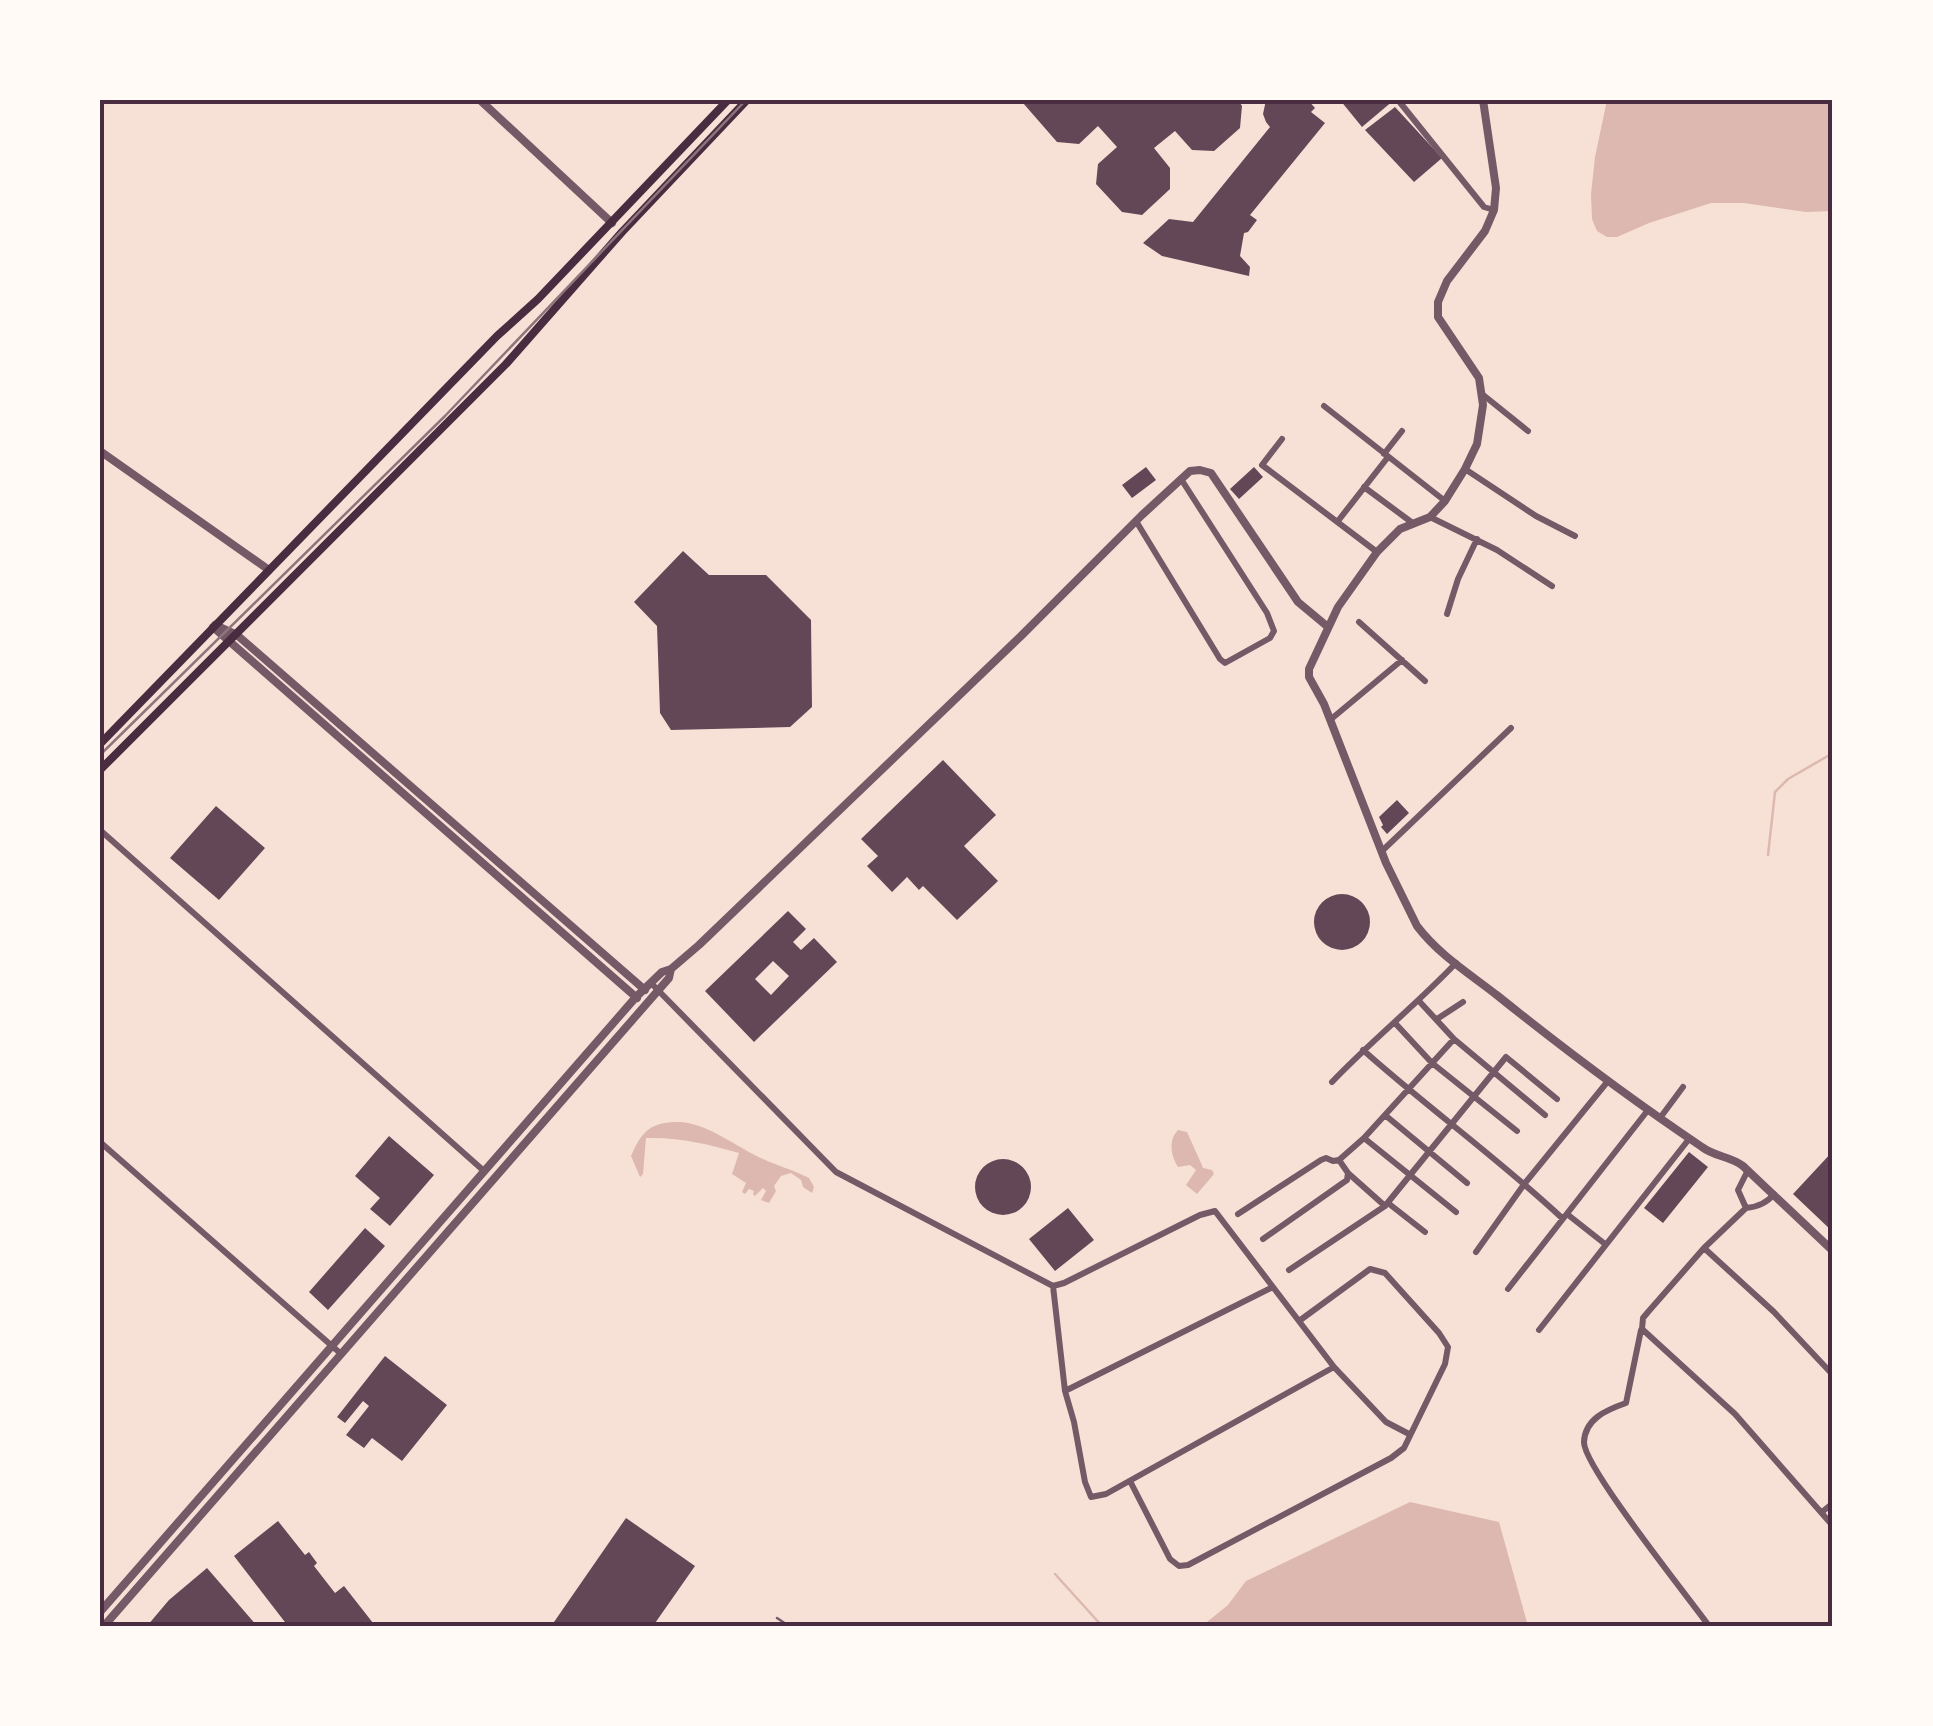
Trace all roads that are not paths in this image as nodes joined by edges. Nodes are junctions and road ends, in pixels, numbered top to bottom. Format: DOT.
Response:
graph roads {
  1 [pos="480,100"];
  2 [pos="728,100"];
  3 [pos="747,100"];
  4 [pos="1398,100"];
  5 [pos="1483,100"];
  6 [pos="1494,210"];
  7 [pos="612,223"];
  8 [pos="520,315"];
  9 [pos="511,324"];
  10 [pos="539,326"];
  11 [pos="524,344"];
  12 [pos="1482,394"];
  13 [pos="1324,406"];
  14 [pos="1528,430"];
  15 [pos="1402,431"];
  16 [pos="1282,439"];
  17 [pos="100,451"];
  18 [pos="1386,456"];
  19 [pos="1465,469"];
  20 [pos="1181,480"];
  21 [pos="1364,488"];
  22 [pos="1445,501"];
  23 [pos="1430,517"];
  24 [pos="1136,521"];
  25 [pos="1338,521"];
  26 [pos="1414,524"];
  27 [pos="1574,536"];
  28 [pos="1477,538"];
  29 [pos="1377,552"];
  30 [pos="268,570"];
  31 [pos="1552,586"];
  32 [pos="1447,614"];
  33 [pos="1359,622"];
  34 [pos="214,626"];
  35 [pos="1328,626"];
  36 [pos="233,639"];
  37 [pos="1402,660"];
  38 [pos="1425,681"];
  39 [pos="1330,720"];
  40 [pos="1512,728"];
  41 [pos="100,744"];
  42 [pos="100,770"];
  43 [pos="100,830"];
  44 [pos="455,832"];
  45 [pos="1382,851"];
  46 [pos="1456,963"];
  47 [pos="650,993"];
  48 [pos="636,997"];
  49 [pos="1419,1001"];
  50 [pos="1463,1002"];
  51 [pos="1437,1019"];
  52 [pos="1395,1023"];
  53 [pos="1454,1039"];
  54 [pos="1363,1050"];
  55 [pos="1432,1063"];
  56 [pos="1494,1071"];
  57 [pos="1608,1080"];
  58 [pos="1332,1082"];
  59 [pos="1682,1088"];
  60 [pos="1408,1090"];
  61 [pos="1472,1097"];
  62 [pos="1557,1099"];
  63 [pos="1648,1110"];
  64 [pos="1385,1115"];
  65 [pos="1545,1115"];
  66 [pos="1660,1118"];
  67 [pos="1450,1125"];
  68 [pos="1517,1131"];
  69 [pos="1364,1138"];
  70 [pos="1689,1138"];
  71 [pos="100,1142"];
  72 [pos="1428,1152"];
  73 [pos="1339,1160"];
  74 [pos="1748,1170"];
  75 [pos="484,1171"];
  76 [pos="1348,1173"];
  77 [pos="1410,1177"];
  78 [pos="493,1178"];
  79 [pos="1467,1183"];
  80 [pos="1525,1183"];
  81 [pos="1774,1194"];
  82 [pos="1386,1204"];
  83 [pos="1746,1208"];
  84 [pos="1456,1212"];
  85 [pos="1238,1214"];
  86 [pos="1564,1216"];
  87 [pos="1425,1232"];
  88 [pos="1263,1239"];
  89 [pos="1605,1244"];
  90 [pos="1704,1248"];
  91 [pos="1833,1251"];
  92 [pos="1476,1252"];
  93 [pos="1289,1270"];
  94 [pos="1053,1286"];
  95 [pos="1273,1286"];
  96 [pos="1508,1289"];
  97 [pos="1299,1320"];
  98 [pos="1642,1329"];
  99 [pos="1539,1330"];
  100 [pos="332,1346"];
  101 [pos="340,1353"];
  102 [pos="1334,1367"];
  103 [pos="1833,1374"];
  104 [pos="1065,1391"];
  105 [pos="1410,1434"];
  106 [pos="1130,1482"];
  107 [pos="1833,1503"];
  108 [pos="1822,1512"];
  109 [pos="1833,1526"];
  110 [pos="100,1612"];
  111 [pos="777,1618"];
  112 [pos="104,1626"];
  113 [pos="789,1626"];
  114 [pos="1709,1626"];
  1 -- 7 [label="street"];
  2 -- 7 [label="main road"];
  3 -- 10 [label="main road"];
  4 -- 6 [label="street"];
  5 -- 6 [label="street"];
  6 -- 12 [label="street"];
  7 -- 8 [label="main road"];
  8 -- 9 [label="main road"];
  8 -- 10 [label="main road"];
  9 -- 11 [label="main road"];
  9 -- 30 [label="main road"];
  10 -- 11 [label="main road"];
  11 -- 36 [label="main road"];
  12 -- 14 [label="street"];
  12 -- 19 [label="street"];
  13 -- 18 [label="street"];
  15 -- 18 [label="street"];
  16 -- 25 [label="street"];
  17 -- 30 [label="street"];
  18 -- 21 [label="street"];
  18 -- 22 [label="street"];
  19 -- 22 [label="street"];
  19 -- 27 [label="street"];
  20 -- 24 [label="street"];
  20 -- 24 [label="street"];
  20 -- 35 [label="street"];
  21 -- 25 [label="street"];
  21 -- 26 [label="street"];
  22 -- 23 [label="street"];
  23 -- 26 [label="street"];
  23 -- 28 [label="street"];
  24 -- 47 [label="street"];
  25 -- 29 [label="street"];
  26 -- 29 [label="street"];
  28 -- 31 [label="street"];
  28 -- 32 [label="street"];
  29 -- 35 [label="street"];
  30 -- 34 [label="main road"];
  33 -- 37 [label="street"];
  34 -- 36 [label="street"];
  34 -- 41 [label="main road"];
  35 -- 39 [label="street"];
  36 -- 42 [label="main road"];
  36 -- 44 [label="street"];
  37 -- 38 [label="street"];
  37 -- 39 [label="street"];
  39 -- 45 [label="street"];
  40 -- 45 [label="street"];
  43 -- 75 [label="street"];
  44 -- 47 [label="street"];
  44 -- 48 [label="street"];
  45 -- 46 [label="street"];
  46 -- 49 [label="street"];
  46 -- 57 [label="street"];
  47 -- 48 [label="street"];
  47 -- 78 [label="street"];
  47 -- 94 [label="street"];
  48 -- 75 [label="street"];
  49 -- 51 [label="street"];
  49 -- 52 [label="street"];
  50 -- 51 [label="street"];
  51 -- 53 [label="street"];
  52 -- 54 [label="street"];
  52 -- 55 [label="street"];
  53 -- 55 [label="street"];
  53 -- 56 [label="street"];
  54 -- 58 [label="street"];
  54 -- 60 [label="street"];
  55 -- 60 [label="street"];
  55 -- 61 [label="street"];
  56 -- 61 [label="street"];
  56 -- 62 [label="street"];
  56 -- 65 [label="street"];
  57 -- 63 [label="street"];
  57 -- 80 [label="street"];
  59 -- 66 [label="street"];
  60 -- 64 [label="street"];
  60 -- 67 [label="street"];
  61 -- 67 [label="street"];
  61 -- 68 [label="street"];
  63 -- 66 [label="street"];
  63 -- 86 [label="street"];
  64 -- 69 [label="street"];
  64 -- 72 [label="street"];
  66 -- 70 [label="street"];
  67 -- 72 [label="street"];
  67 -- 80 [label="street"];
  69 -- 73 [label="street"];
  69 -- 77 [label="street"];
  70 -- 74 [label="street"];
  70 -- 89 [label="street"];
  71 -- 100 [label="street"];
  72 -- 77 [label="street"];
  72 -- 79 [label="street"];
  73 -- 76 [label="street"];
  73 -- 85 [label="street"];
  74 -- 81 [label="street"];
  74 -- 83 [label="street"];
  75 -- 78 [label="street"];
  75 -- 100 [label="street"];
  76 -- 82 [label="street"];
  76 -- 88 [label="street"];
  77 -- 82 [label="street"];
  77 -- 84 [label="street"];
  78 -- 101 [label="street"];
  80 -- 86 [label="street"];
  80 -- 92 [label="street"];
  81 -- 83 [label="street"];
  81 -- 91 [label="street"];
  82 -- 87 [label="street"];
  82 -- 93 [label="street"];
  83 -- 90 [label="street"];
  86 -- 89 [label="street"];
  86 -- 96 [label="street"];
  89 -- 99 [label="street"];
  90 -- 98 [label="street"];
  90 -- 103 [label="street"];
  94 -- 95 [label="street"];
  94 -- 104 [label="street"];
  95 -- 97 [label="street"];
  95 -- 104 [label="street"];
  97 -- 102 [label="street"];
  97 -- 105 [label="street"];
  98 -- 108 [label="street"];
  98 -- 114 [label="street"];
  100 -- 101 [label="street"];
  100 -- 110 [label="street"];
  101 -- 112 [label="street"];
  102 -- 105 [label="street"];
  102 -- 106 [label="street"];
  104 -- 106 [label="street"];
  105 -- 106 [label="street"];
  107 -- 108 [label="street"];
  108 -- 109 [label="street"];
  111 -- 113 [label="lane"];
}
